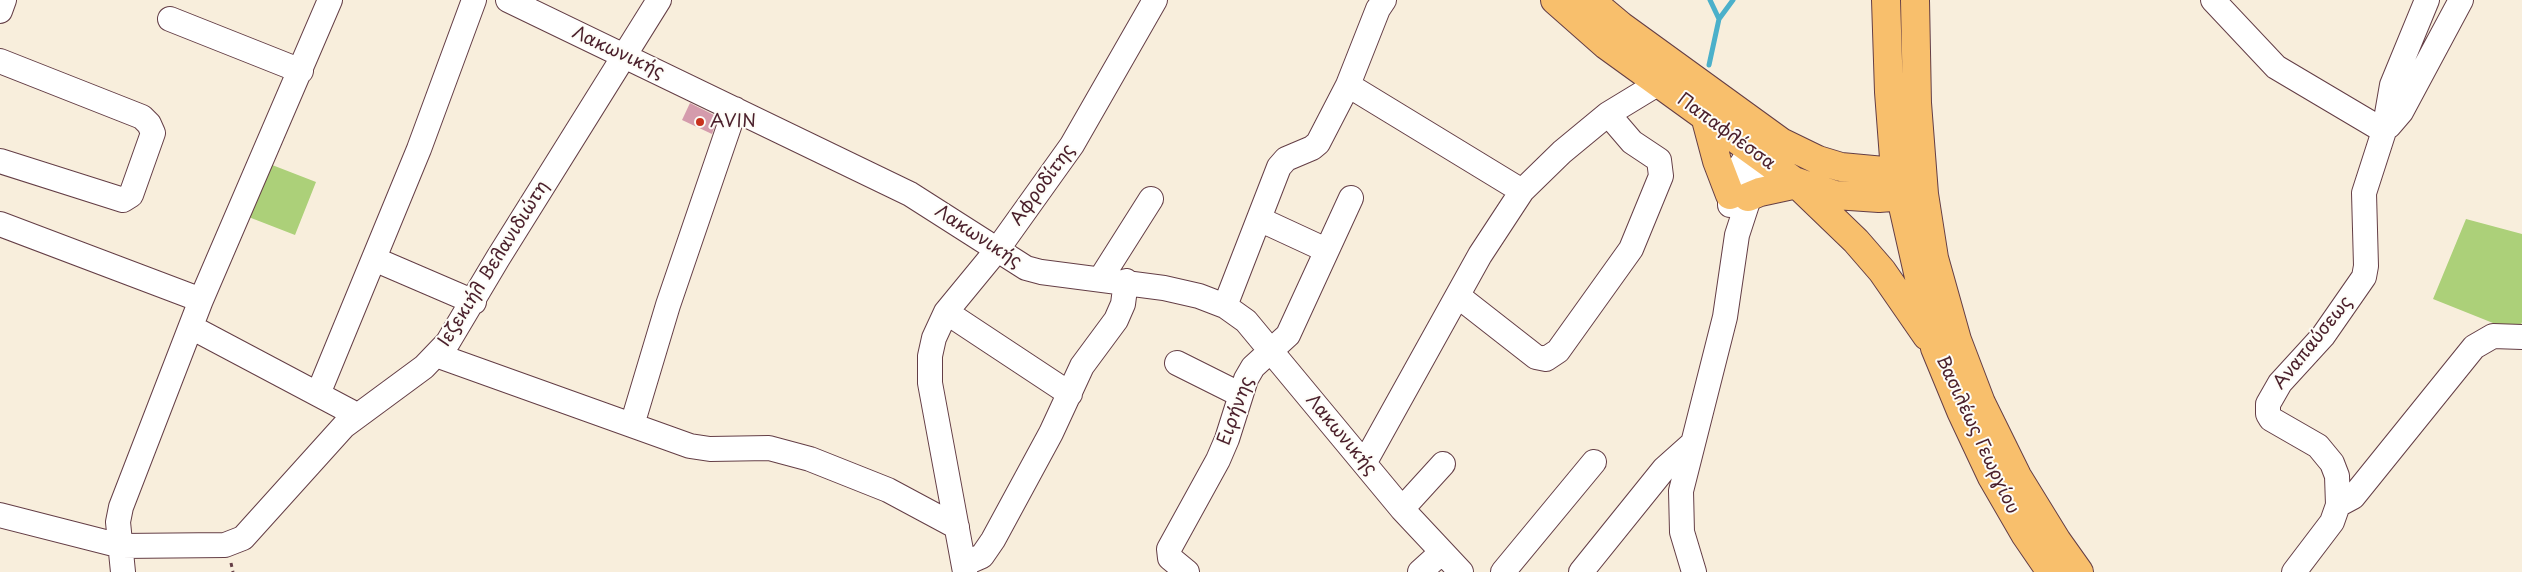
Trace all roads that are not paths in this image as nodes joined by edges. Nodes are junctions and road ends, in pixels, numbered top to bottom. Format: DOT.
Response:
graph roads {
  1 [pos="4,0"];
  2 [pos="330,0"];
  3 [pos="474,0"];
  4 [pos="508,0"];
  5 [pos="659,0"];
  6 [pos="1156,0"];
  7 [pos="1384,0"];
  8 [pos="1555,0"];
  9 [pos="1590,0"];
  10 [pos="1886,0"];
  11 [pos="1915,0"];
  12 [pos="2213,0"];
  13 [pos="2427,0"];
  14 [pos="2461,0"];
  15 [pos="0,11"];
  16 [pos="170,19"];
  17 [pos="623,56"];
  18 [pos="0,62"];
  19 [pos="301,71"];
  20 [pos="1659,83"];
  21 [pos="1348,85"];
  22 [pos="1889,92"];
  23 [pos="733,109"];
  24 [pos="1608,114"];
  25 [pos="1705,116"];
  26 [pos="2384,131"];
  27 [pos="1766,146"];
  28 [pos="0,161"];
  29 [pos="1841,167"];
  30 [pos="1795,182"];
  31 [pos="1910,183"];
  32 [pos="1522,191"];
  33 [pos="1739,196"];
  34 [pos="1351,198"];
  35 [pos="1151,199"];
  36 [pos="1259,219"];
  37 [pos="0,224"];
  38 [pos="997,250"];
  39 [pos="1326,250"];
  40 [pos="374,259"];
  41 [pos="1101,278"];
  42 [pos="1126,281"];
  43 [pos="1458,296"];
  44 [pos="202,300"];
  45 [pos="474,302"];
  46 [pos="1225,306"];
  47 [pos="946,312"];
  48 [pos="191,327"];
  49 [pos="2522,337"];
  50 [pos="1935,348"];
  51 [pos="1270,352"];
  52 [pos="436,356"];
  53 [pos="1177,363"];
  54 [pos="318,394"];
  55 [pos="1070,394"];
  56 [pos="1240,394"];
  57 [pos="357,415"];
  58 [pos="632,425"];
  59 [pos="1692,444"];
  60 [pos="1365,462"];
  61 [pos="1594,462"];
  62 [pos="1443,464"];
  63 [pos="2338,505"];
  64 [pos="1402,509"];
  65 [pos="0,515"];
  66 [pos="957,527"];
  67 [pos="121,546"];
  68 [pos="1441,552"];
  69 [pos="964,568"];
  70 [pos="123,572"];
  71 [pos="1187,572"];
  72 [pos="1420,572"];
  73 [pos="1461,572"];
  74 [pos="1504,572"];
  75 [pos="1581,572"];
  76 [pos="1694,572"];
  77 [pos="2051,572"];
  78 [pos="2079,572"];
  79 [pos="2294,572"];
  1 -- 15 [label="street"];
  2 -- 19 [label="street"];
  3 -- 40 [label="street"];
  4 -- 17 [label="street, Λακωνικής"];
  5 -- 17 [label="street, Ιεζεκιήλ Βελανιδιώτη"];
  6 -- 38 [label="street, Αφροδίτης"];
  7 -- 21 [label="street"];
  8 -- 20 [label="main road, Παπαφλέσσα"];
  9 -- 27 [label="main road, Παπαφλέσσα"];
  10 -- 22 [label="main road"];
  11 -- 31 [label="main road"];
  12 -- 26 [label="street"];
  13 -- 26 [label="street, Αναπαύσεως"];
  14 -- 26 [label="street"];
  16 -- 19 [label="street"];
  17 -- 23 [label="street, Λακωνικής"];
  17 -- 45 [label="street, Ιεζεκιήλ Βελανιδιώτη"];
  18 -- 28 [label="street"];
  19 -- 44 [label="street"];
  20 -- 24 [label="street"];
  20 -- 25 [label="main road, Παπαφλέσσα"];
  21 -- 32 [label="street"];
  21 -- 36 [label="street"];
  22 -- 29 [label="main road"];
  22 -- 31 [label="main road"];
  23 -- 38 [label="street, Λακωνικής"];
  23 -- 58 [label="street"];
  24 -- 32 [label="street"];
  24 -- 43 [label="street"];
  25 -- 27 [label="main road, Παπαφλέσσα"];
  25 -- 33 [label="main road"];
  26 -- 63 [label="street, Αναπαύσεως"];
  27 -- 29 [label="main road, Παπαφλέσσα"];
  27 -- 30 [label="main road, Παπαφλέσσα"];
  27 -- 33 [label="street"];
  29 -- 31 [label="main road, Παπαφλέσσα"];
  30 -- 31 [label="main road, Παπαφλέσσα"];
  30 -- 33 [label="main road"];
  30 -- 50 [label="main road"];
  31 -- 50 [label="main road"];
  31 -- 78 [label="main road, Βασιλέως Γεωργίου"];
  32 -- 43 [label="street"];
  33 -- 59 [label="street"];
  34 -- 39 [label="street, Ειρήνης"];
  35 -- 41 [label="street"];
  36 -- 39 [label="street"];
  36 -- 46 [label="street"];
  37 -- 44 [label="street"];
  38 -- 41 [label="street, Λακωνικής"];
  38 -- 47 [label="street, Αφροδίτης"];
  39 -- 51 [label="street, Ειρήνης"];
  40 -- 45 [label="street"];
  40 -- 54 [label="street"];
  41 -- 42 [label="street, Λακωνικής"];
  42 -- 46 [label="street, Λακωνικής"];
  42 -- 55 [label="street"];
  43 -- 60 [label="street"];
  44 -- 48 [label="street"];
  45 -- 52 [label="street, Ιεζεκιήλ Βελανιδιώτη"];
  46 -- 51 [label="street, Λακωνικής"];
  47 -- 55 [label="street"];
  47 -- 66 [label="street, Αφροδίτης"];
  48 -- 54 [label="street"];
  48 -- 67 [label="street"];
  49 -- 63 [label="street"];
  50 -- 77 [label="main road, Βασιλέως Γεωργίου"];
  51 -- 56 [label="street, Ειρήνης"];
  51 -- 60 [label="street, Λακωνικής"];
  52 -- 57 [label="street, Ιεζεκιήλ Βελανιδιώτη"];
  52 -- 58 [label="street"];
  53 -- 56 [label="street"];
  54 -- 57 [label="street"];
  55 -- 69 [label="street"];
  56 -- 71 [label="street, Ειρήνης"];
  57 -- 67 [label="street, Ιεζεκιήλ Βελανιδιώτη"];
  58 -- 66 [label="street"];
  59 -- 75 [label="street"];
  59 -- 76 [label="street"];
  60 -- 64 [label="street, Λακωνικής"];
  61 -- 74 [label="street"];
  62 -- 64 [label="street"];
  63 -- 79 [label="street, Αναπαύσεως"];
  64 -- 68 [label="street, Λακωνικής"];
  65 -- 67 [label="street"];
  66 -- 69 [label="street, Αφροδίτης"];
  67 -- 70 [label="street"];
  68 -- 72 [label="street"];
  68 -- 73 [label="street, Λακωνικής"];
}
